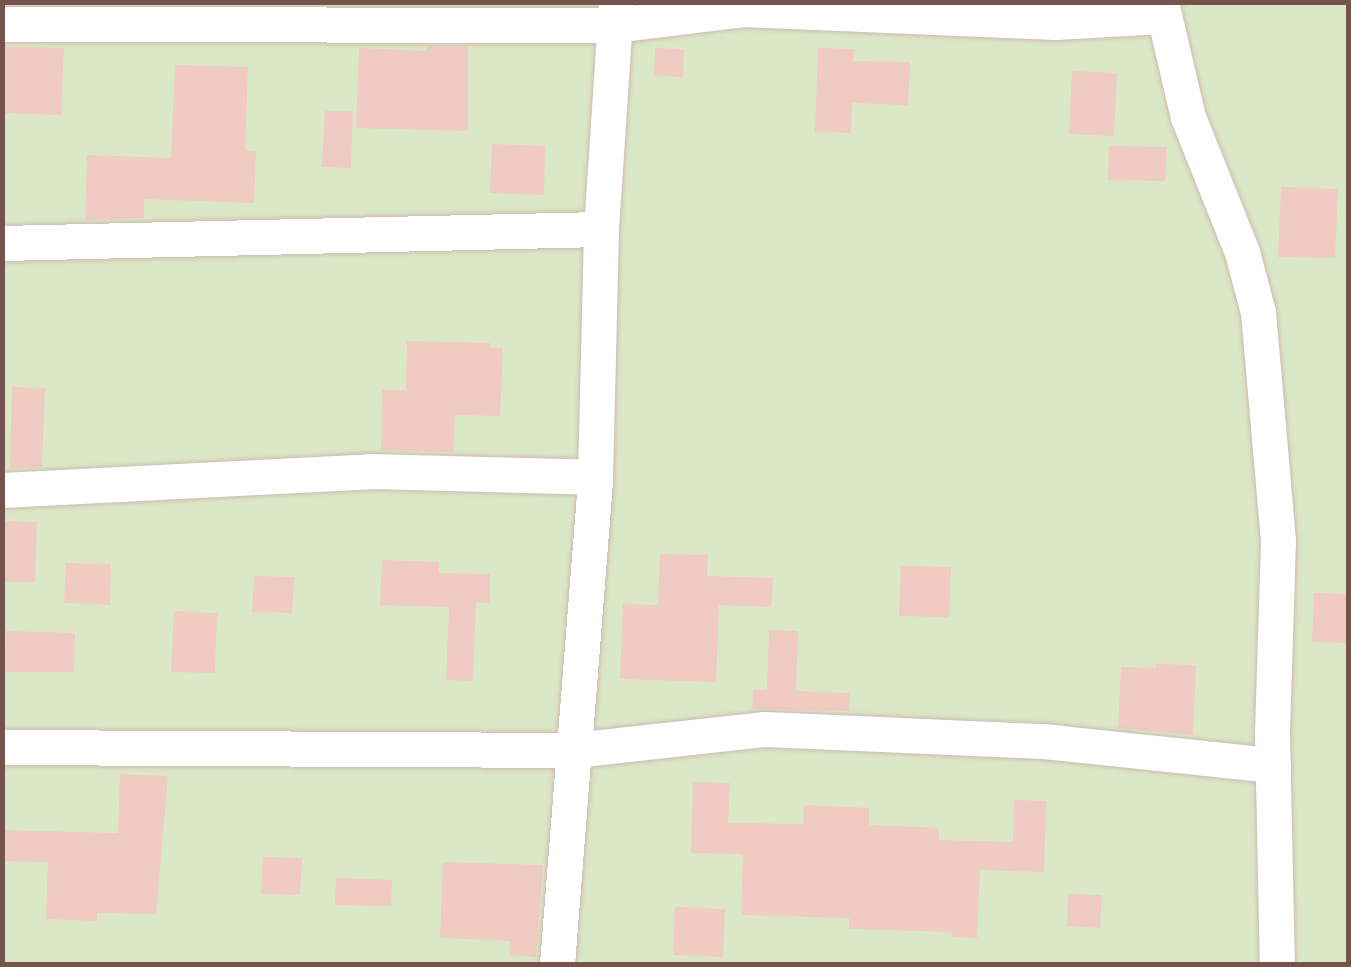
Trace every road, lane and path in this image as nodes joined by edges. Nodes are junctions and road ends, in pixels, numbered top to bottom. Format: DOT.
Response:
graph roads {
  1 [pos="1162,10"];
  2 [pos="616,14"];
  3 [pos="2,24"];
  4 [pos="601,229"];
  5 [pos="2,243"];
  6 [pos="595,477"];
  7 [pos="2,490"];
  8 [pos="2,748"];
  9 [pos="574,750"];
  10 [pos="1273,765"];
  11 [pos="557,964"];
  12 [pos="1277,964"];
  1 -- 2 [label="street"];
  1 -- 10 [label="street"];
  2 -- 3 [label="street"];
  2 -- 4 [label="street"];
  4 -- 5 [label="street"];
  4 -- 6 [label="street"];
  6 -- 7 [label="street"];
  6 -- 9 [label="street"];
  8 -- 9 [label="street"];
  9 -- 10 [label="street"];
  9 -- 11 [label="street"];
  10 -- 12 [label="street"];
}
